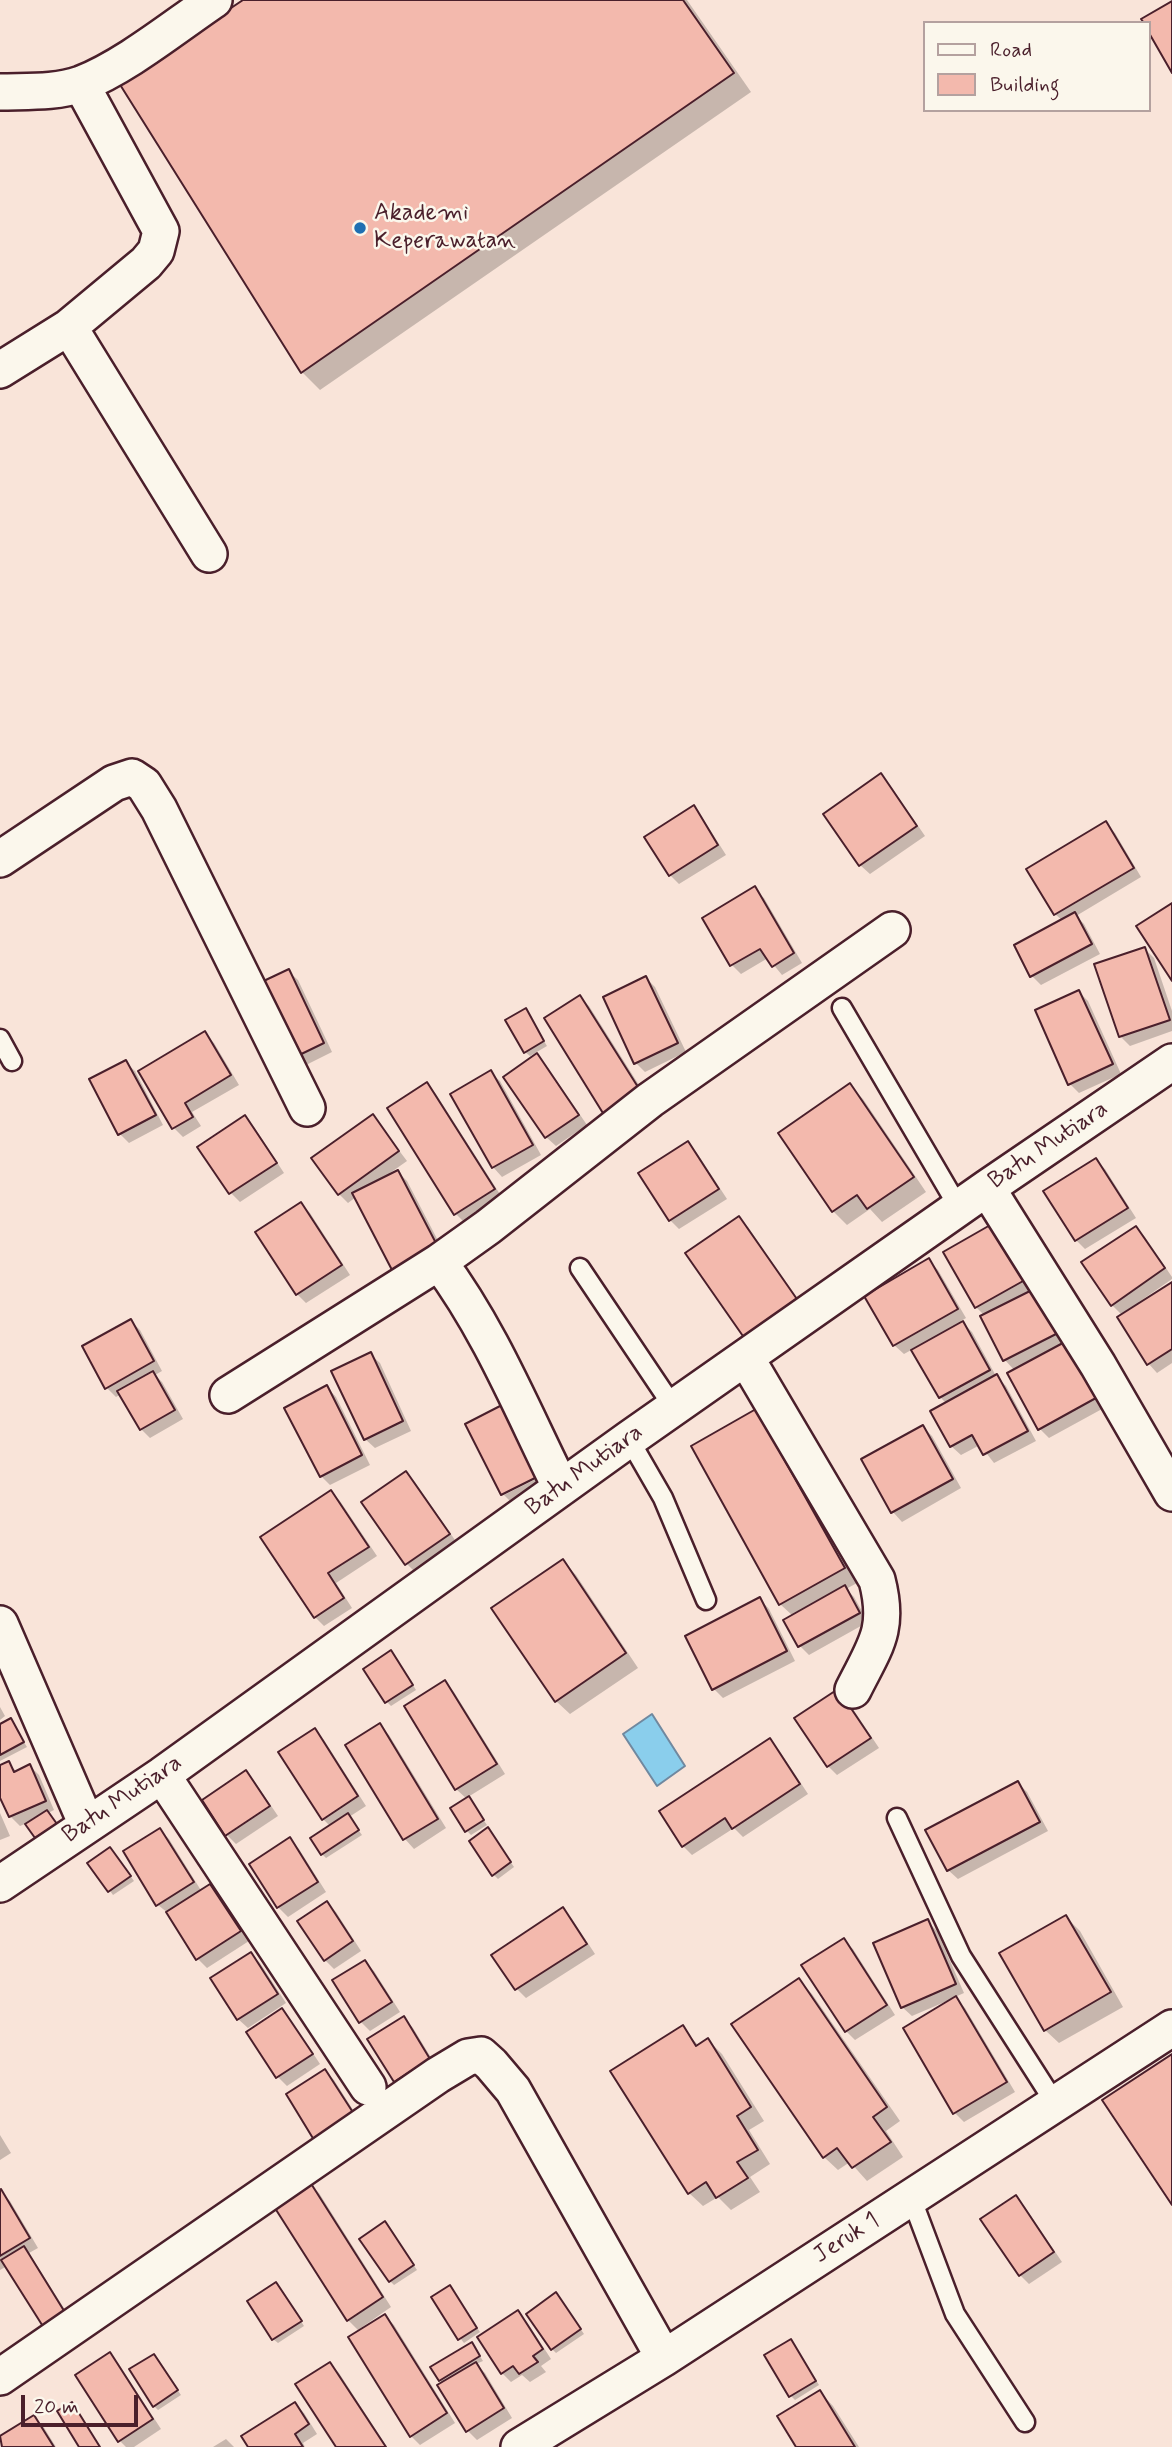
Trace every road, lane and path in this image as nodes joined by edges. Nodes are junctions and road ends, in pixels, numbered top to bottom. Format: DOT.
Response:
graph roads {
  1 [pos="214,0"];
  2 [pos="81,84"];
  3 [pos="0,92"];
  4 [pos="69,327"];
  5 [pos="0,370"];
  6 [pos="209,554"];
  7 [pos="0,859"];
  8 [pos="892,930"];
  9 [pos="842,1008"];
  10 [pos="0,1039"];
  11 [pos="12,1061"];
  12 [pos="1172,1062"];
  13 [pos="307,1108"];
  14 [pos="987,1188"];
  15 [pos="959,1208"];
  16 [pos="439,1262"];
  17 [pos="580,1268"];
  18 [pos="746,1358"];
  19 [pos="228,1395"];
  20 [pos="674,1408"];
  21 [pos="629,1439"];
  22 [pos="561,1488"];
  23 [pos="1172,1493"];
  24 [pos="706,1600"];
  25 [pos="2,1632"];
  26 [pos="853,1690"];
  27 [pos="162,1775"];
  28 [pos="897,1818"];
  29 [pos="87,1825"];
  30 [pos="0,1884"];
  31 [pos="1172,2028"];
  32 [pos="368,2087"];
  33 [pos="1055,2104"];
  34 [pos="911,2197"];
  35 [pos="664,2358"];
  36 [pos="0,2377"];
  37 [pos="1025,2422"];
  38 [pos="531,2444"];
  1 -- 2 [label="street"];
  2 -- 3 [label="street"];
  2 -- 4 [label="street"];
  4 -- 5 [label="street"];
  4 -- 6 [label="street"];
  7 -- 13 [label="street"];
  8 -- 16 [label="street"];
  9 -- 15 [label="lane"];
  10 -- 11 [label="lane"];
  12 -- 14 [label="street, Batu Mutiara"];
  14 -- 15 [label="street, Batu Mutiara"];
  14 -- 23 [label="street"];
  15 -- 18 [label="street, Batu Mutiara"];
  16 -- 19 [label="street"];
  16 -- 22 [label="street"];
  17 -- 20 [label="lane"];
  18 -- 20 [label="street, Batu Mutiara"];
  18 -- 26 [label="street"];
  20 -- 21 [label="street, Batu Mutiara"];
  21 -- 22 [label="street, Batu Mutiara"];
  21 -- 24 [label="lane"];
  22 -- 27 [label="street, Batu Mutiara"];
  25 -- 29 [label="street"];
  27 -- 29 [label="street, Batu Mutiara"];
  27 -- 32 [label="street"];
  28 -- 33 [label="lane"];
  29 -- 30 [label="street, Batu Mutiara"];
  31 -- 33 [label="street, Jeruk 1"];
  33 -- 34 [label="street, Jeruk 1"];
  34 -- 35 [label="street, Jeruk 1"];
  34 -- 37 [label="lane"];
  35 -- 36 [label="street"];
  35 -- 38 [label="street, Jeruk 1"];
}
